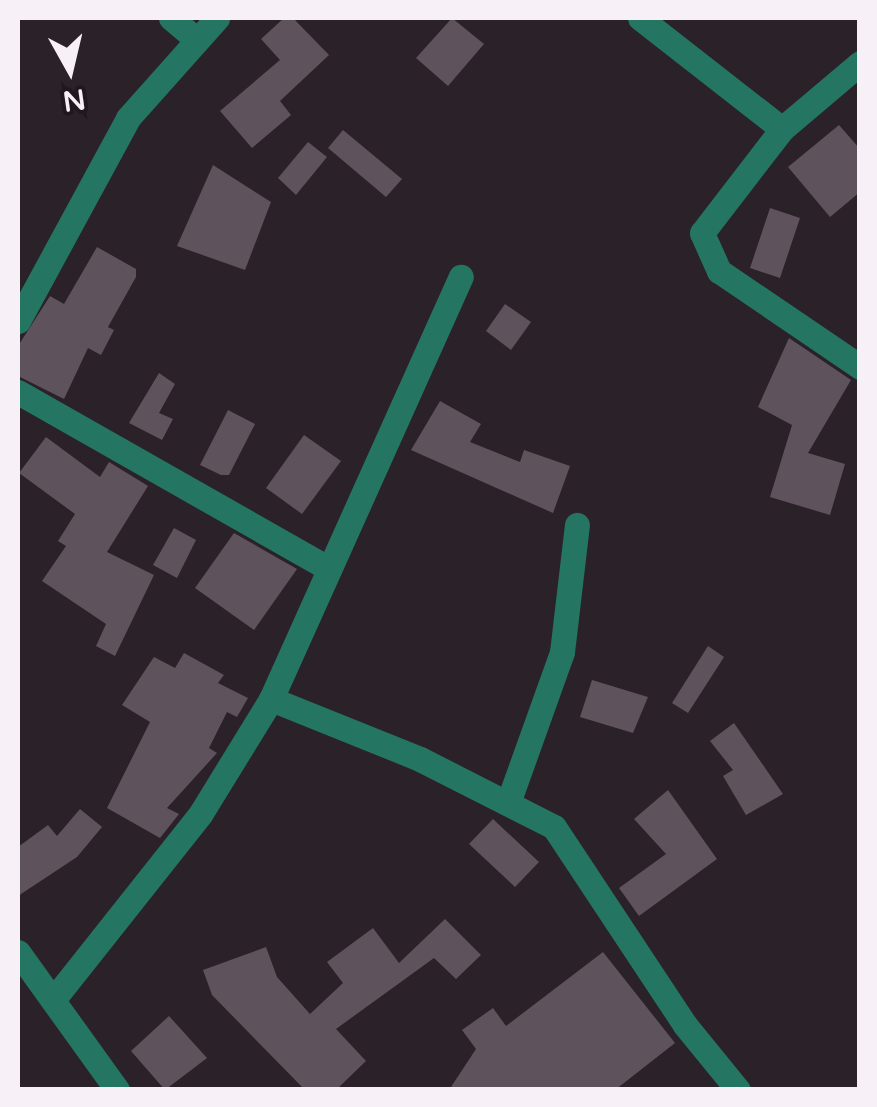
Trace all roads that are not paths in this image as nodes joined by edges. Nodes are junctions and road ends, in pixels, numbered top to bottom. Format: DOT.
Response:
graph roads {
  1 [pos="171,18"];
  2 [pos="217,18"];
  3 [pos="640,18"];
  4 [pos="196,39"];
  5 [pos="860,63"];
  6 [pos="782,129"];
  7 [pos="461,277"];
  8 [pos="18,321"];
  9 [pos="860,367"];
  10 [pos="18,392"];
  11 [pos="577,525"];
  12 [pos="329,569"];
  13 [pos="271,699"];
  14 [pos="508,803"];
  15 [pos="18,952"];
  16 [pos="53,1000"];
  17 [pos="117,1090"];
  18 [pos="738,1090"];
  1 -- 4 [label="street"];
  2 -- 4 [label="street"];
  3 -- 6 [label="street"];
  4 -- 8 [label="street"];
  5 -- 6 [label="street"];
  6 -- 9 [label="street"];
  7 -- 12 [label="street"];
  10 -- 12 [label="street"];
  11 -- 14 [label="street"];
  12 -- 13 [label="street"];
  13 -- 14 [label="street"];
  13 -- 16 [label="street"];
  14 -- 18 [label="street"];
  15 -- 16 [label="street"];
  16 -- 17 [label="street"];
}
